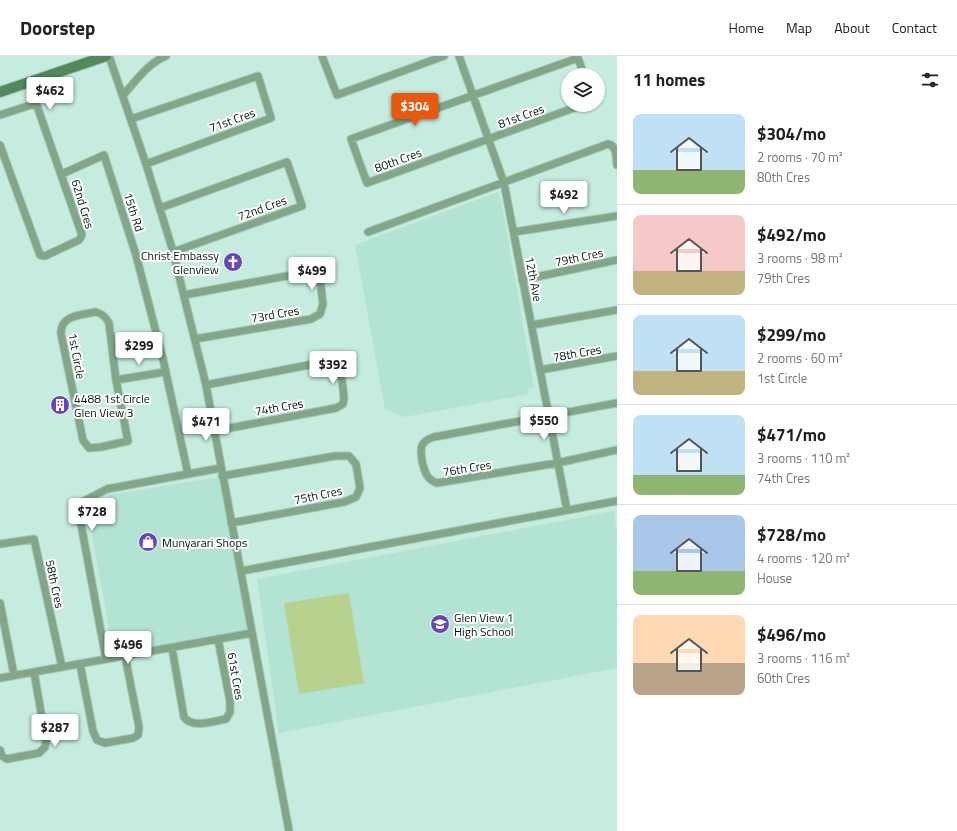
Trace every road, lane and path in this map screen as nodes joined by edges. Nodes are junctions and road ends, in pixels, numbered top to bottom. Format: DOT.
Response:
graph roads {
  1 [pos="107,56"];
  2 [pos="166,56"];
  3 [pos="322,56"];
  4 [pos="444,56"];
  5 [pos="459,56"];
  6 [pos="93,58"];
  7 [pos="582,68"];
  8 [pos="0,92"];
  9 [pos="123,95"];
  10 [pos="473,96"];
  11 [pos="563,112"];
  12 [pos="0,115"];
  13 [pos="131,119"];
  14 [pos="489,139"];
  15 [pos="0,145"];
  16 [pos="146,164"];
  17 [pos="617,165"];
  18 [pos="62,174"];
  19 [pos="504,183"];
  20 [pos="160,208"];
  21 [pos="617,216"];
  22 [pos="368,232"];
  23 [pos="514,232"];
  24 [pos="173,252"];
  25 [pos="617,260"];
  26 [pos="522,280"];
  27 [pos="184,295"];
  28 [pos="617,310"];
  29 [pos="532,325"];
  30 [pos="195,339"];
  31 [pos="617,356"];
  32 [pos="540,370"];
  33 [pos="166,372"];
  34 [pos="116,380"];
  35 [pos="206,385"];
  36 [pos="617,403"];
  37 [pos="549,416"];
  38 [pos="214,430"];
  39 [pos="617,450"];
  40 [pos="557,463"];
  41 [pos="221,468"];
  42 [pos="188,474"];
  43 [pos="222,476"];
  44 [pos="617,501"];
  45 [pos="567,510"];
  46 [pos="231,523"];
  47 [pos="0,544"];
  48 [pos="241,571"];
  49 [pos="0,603"];
  50 [pos="252,634"];
  51 [pos="218,639"];
  52 [pos="172,648"];
  53 [pos="125,656"];
  54 [pos="106,659"];
  55 [pos="80,664"];
  56 [pos="62,667"];
  57 [pos="34,672"];
  58 [pos="14,675"];
  59 [pos="0,678"];
  60 [pos="0,750"];
  61 [pos="289,831"];
  1 -- 6 [label="street"];
  1 -- 9 [label="street"];
  2 -- 9 [label="street"];
  3 -- 4 [label="street"];
  5 -- 10 [label="street, 12th Ave"];
  6 -- 8 [label="street"];
  7 -- 10 [label="street"];
  9 -- 13 [label="street"];
  10 -- 14 [label="street, 12th Ave"];
  10 -- 14 [label="street, 80th Cres"];
  11 -- 14 [label="street, 81st Cres"];
  12 -- 18 [label="street, 62nd Cres"];
  13 -- 16 [label="street"];
  13 -- 16 [label="street, 71st Cres"];
  14 -- 19 [label="street, 12th Ave"];
  15 -- 18 [label="street, 62nd Cres"];
  16 -- 20 [label="street"];
  17 -- 19 [label="street"];
  18 -- 33 [label="street, 15th Rd"];
  19 -- 22 [label="street"];
  19 -- 23 [label="street, 12th Ave"];
  20 -- 24 [label="street"];
  20 -- 24 [label="street, 72nd Cres"];
  21 -- 23 [label="street"];
  23 -- 26 [label="street, 12th Ave"];
  24 -- 27 [label="street"];
  25 -- 26 [label="street, 79th Cres"];
  26 -- 29 [label="street, 12th Ave"];
  27 -- 30 [label="street"];
  27 -- 30 [label="street, 73rd Cres"];
  28 -- 29 [label="street"];
  29 -- 32 [label="street, 12th Ave"];
  30 -- 35 [label="street"];
  31 -- 32 [label="street, 78th Cres"];
  32 -- 37 [label="street, 12th Ave"];
  33 -- 34 [label="street"];
  33 -- 42 [label="street, 15th Rd"];
  34 -- 34 [label="street, 1st Circle"];
  35 -- 38 [label="street"];
  35 -- 38 [label="street, 74th Cres"];
  36 -- 37 [label="street, 76th Cres"];
  37 -- 40 [label="street, 12th Ave"];
  37 -- 40 [label="street, 76th Cres"];
  38 -- 41 [label="street"];
  39 -- 40 [label="street, 76th Cres"];
  40 -- 45 [label="street, 12th Ave"];
  41 -- 42 [label="street"];
  41 -- 43 [label="street"];
  42 -- 54 [label="street"];
  43 -- 46 [label="street"];
  43 -- 46 [label="street, 75th Cres"];
  44 -- 45 [label="street"];
  45 -- 48 [label="street"];
  46 -- 48 [label="street"];
  47 -- 56 [label="street, 58th Cres"];
  48 -- 50 [label="street"];
  49 -- 58 [label="street"];
  50 -- 51 [label="street"];
  50 -- 61 [label="street"];
  51 -- 52 [label="street"];
  51 -- 52 [label="street, 61st Cres"];
  52 -- 53 [label="street"];
  53 -- 54 [label="street"];
  53 -- 55 [label="street"];
  54 -- 55 [label="street"];
  55 -- 56 [label="street"];
  56 -- 57 [label="street"];
  57 -- 58 [label="street"];
  57 -- 60 [label="street"];
  58 -- 59 [label="street"];
}
